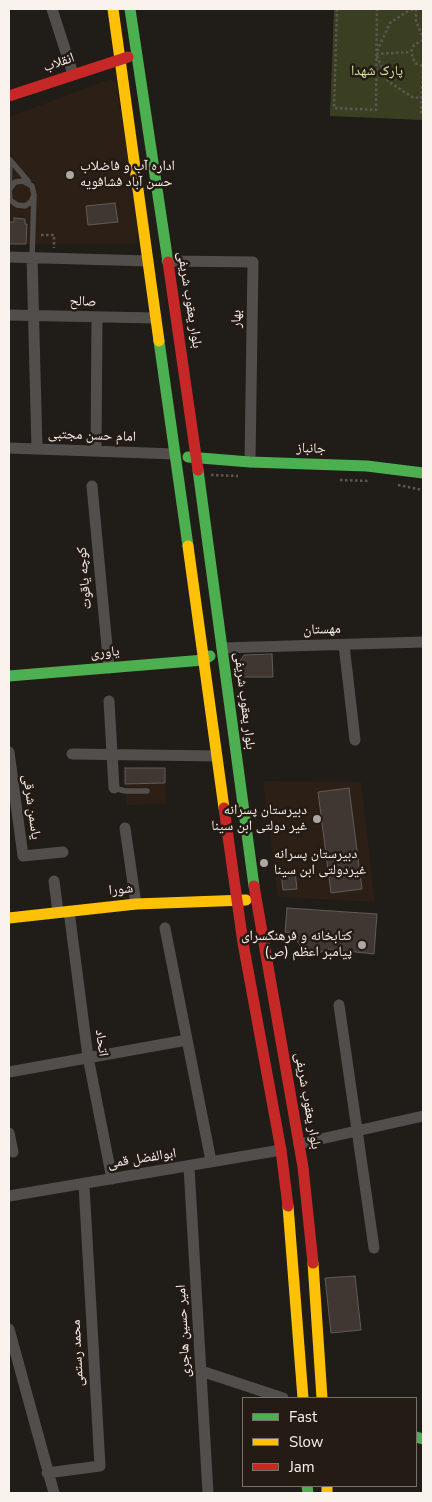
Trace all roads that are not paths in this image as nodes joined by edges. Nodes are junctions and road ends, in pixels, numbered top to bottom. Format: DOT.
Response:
graph roads {
  1 [pos="52,9"];
  2 [pos="113,9"];
  3 [pos="130,9"];
  4 [pos="136,56"];
  5 [pos="120,58"];
  6 [pos="73,74"];
  7 [pos="9,96"];
  8 [pos="9,160"];
  9 [pos="32,186"];
  10 [pos="9,190"];
  11 [pos="34,195"];
  12 [pos="24,206"];
  13 [pos="33,210"];
  14 [pos="9,257"];
  15 [pos="32,257"];
  16 [pos="148,261"];
  17 [pos="167,261"];
  18 [pos="9,315"];
  19 [pos="34,315"];
  20 [pos="96,317"];
  21 [pos="156,318"];
  22 [pos="9,448"];
  23 [pos="37,449"];
  24 [pos="96,451"];
  25 [pos="175,454"];
  26 [pos="197,460"];
  27 [pos="250,462"];
  28 [pos="423,473"];
  29 [pos="92,486"];
  30 [pos="423,642"];
  31 [pos="344,644"];
  32 [pos="222,648"];
  33 [pos="204,660"];
  34 [pos="109,668"];
  35 [pos="9,676"];
  36 [pos="109,700"];
  37 [pos="355,740"];
  38 [pos="9,752"];
  39 [pos="72,754"];
  40 [pos="112,754"];
  41 [pos="217,756"];
  42 [pos="114,788"];
  43 [pos="147,791"];
  44 [pos="125,828"];
  45 [pos="63,852"];
  46 [pos="54,881"];
  47 [pos="237,900"];
  48 [pos="257,900"];
  49 [pos="136,904"];
  50 [pos="64,911"];
  51 [pos="9,918"];
  52 [pos="165,928"];
  53 [pos="339,1005"];
  54 [pos="186,1040"];
  55 [pos="88,1057"];
  56 [pos="9,1072"];
  57 [pos="423,1116"];
  58 [pos="359,1131"];
  59 [pos="9,1132"];
  60 [pos="300,1144"];
  61 [pos="280,1150"];
  62 [pos="13,1152"];
  63 [pos="211,1161"];
  64 [pos="189,1167"];
  65 [pos="112,1179"];
  66 [pos="84,1185"];
  67 [pos="9,1196"];
  68 [pos="374,1248"];
  69 [pos="9,1329"];
  70 [pos="201,1371"];
  71 [pos="280,1397"];
  72 [pos="304,1397"];
  73 [pos="322,1397"];
  74 [pos="47,1473"];
  75 [pos="54,1493"];
  76 [pos="208,1493"];
  1 -- 6 [label="street"];
  2 -- 5 [label="main road"];
  3 -- 4 [label="main road, بلوار یعقوب شریفی"];
  4 -- 5 [label="main road, انقلاب"];
  4 -- 17 [label="main road, بلوار یعقوب شریفی"];
  5 -- 6 [label="main road, انقلاب"];
  5 -- 16 [label="main road"];
  6 -- 7 [label="main road, انقلاب"];
  8 -- 9 [label="lane"];
  8 -- 10 [label="lane"];
  9 -- 10 [label="lane"];
  9 -- 11 [label="lane"];
  10 -- 12 [label="lane"];
  11 -- 12 [label="lane"];
  11 -- 13 [label="lane"];
  12 -- 13 [label="lane"];
  13 -- 15 [label="lane"];
  14 -- 15 [label="street"];
  15 -- 16 [label="street"];
  15 -- 19 [label="street"];
  16 -- 21 [label="main road"];
  17 -- 26 [label="main road, بلوار یعقوب شریفی"];
  17 -- 27 [label="street, بهار"];
  18 -- 19 [label="street, صالح"];
  19 -- 20 [label="street, صالح"];
  19 -- 23 [label="street"];
  20 -- 21 [label="street, صالح"];
  20 -- 24 [label="street"];
  21 -- 25 [label="main road"];
  22 -- 23 [label="street, امام حسن مجتبی"];
  23 -- 24 [label="street, امام حسن مجتبی"];
  24 -- 25 [label="street, امام حسن مجتبی"];
  25 -- 26 [label="main road, جانباز"];
  25 -- 33 [label="main road"];
  26 -- 27 [label="main road, جانباز"];
  26 -- 32 [label="main road, بلوار یعقوب شریفی"];
  27 -- 28 [label="main road, جانباز"];
  29 -- 34 [label="street, کوچه یاقوت"];
  30 -- 31 [label="street, مهستان"];
  31 -- 32 [label="street, مهستان"];
  31 -- 37 [label="street"];
  32 -- 33 [label="main road"];
  32 -- 48 [label="main road, بلوار یعقوب شریفی"];
  33 -- 34 [label="main road, یاوری"];
  33 -- 41 [label="main road"];
  34 -- 35 [label="main road, یاوری"];
  36 -- 40 [label="street"];
  38 -- 45 [label="street, یاسمن شرقی"];
  39 -- 40 [label="street"];
  40 -- 41 [label="street"];
  40 -- 42 [label="street"];
  41 -- 47 [label="main road"];
  42 -- 43 [label="lane"];
  44 -- 49 [label="street"];
  46 -- 50 [label="street, اتحاد"];
  47 -- 48 [label="main road, شورا"];
  47 -- 49 [label="main road, شورا"];
  47 -- 61 [label="main road"];
  48 -- 60 [label="main road, بلوار یعقوب شریفی"];
  49 -- 50 [label="main road, شورا"];
  50 -- 51 [label="main road, شورا"];
  50 -- 55 [label="street, اتحاد"];
  52 -- 54 [label="street"];
  53 -- 58 [label="street"];
  54 -- 55 [label="street"];
  54 -- 63 [label="street"];
  55 -- 56 [label="street"];
  55 -- 65 [label="street, اتحاد"];
  57 -- 58 [label="street"];
  58 -- 60 [label="street"];
  58 -- 68 [label="street"];
  59 -- 62 [label="street"];
  60 -- 73 [label="main road, بلوار یعقوب شریفی"];
  61 -- 63 [label="street, ابوالفضل قمی"];
  61 -- 72 [label="main road"];
  63 -- 64 [label="street, ابوالفضل قمی"];
  64 -- 65 [label="street, ابوالفضل قمی"];
  64 -- 70 [label="street, امیر حسین هاجری"];
  65 -- 66 [label="street, ابوالفضل قمی"];
  66 -- 67 [label="street, ابوالفضل قمی"];
  66 -- 74 [label="street, محمد رستمی"];
  69 -- 74 [label="street"];
  70 -- 71 [label="street"];
  70 -- 76 [label="street, امیر حسین هاجری"];
  74 -- 75 [label="street"];
}
